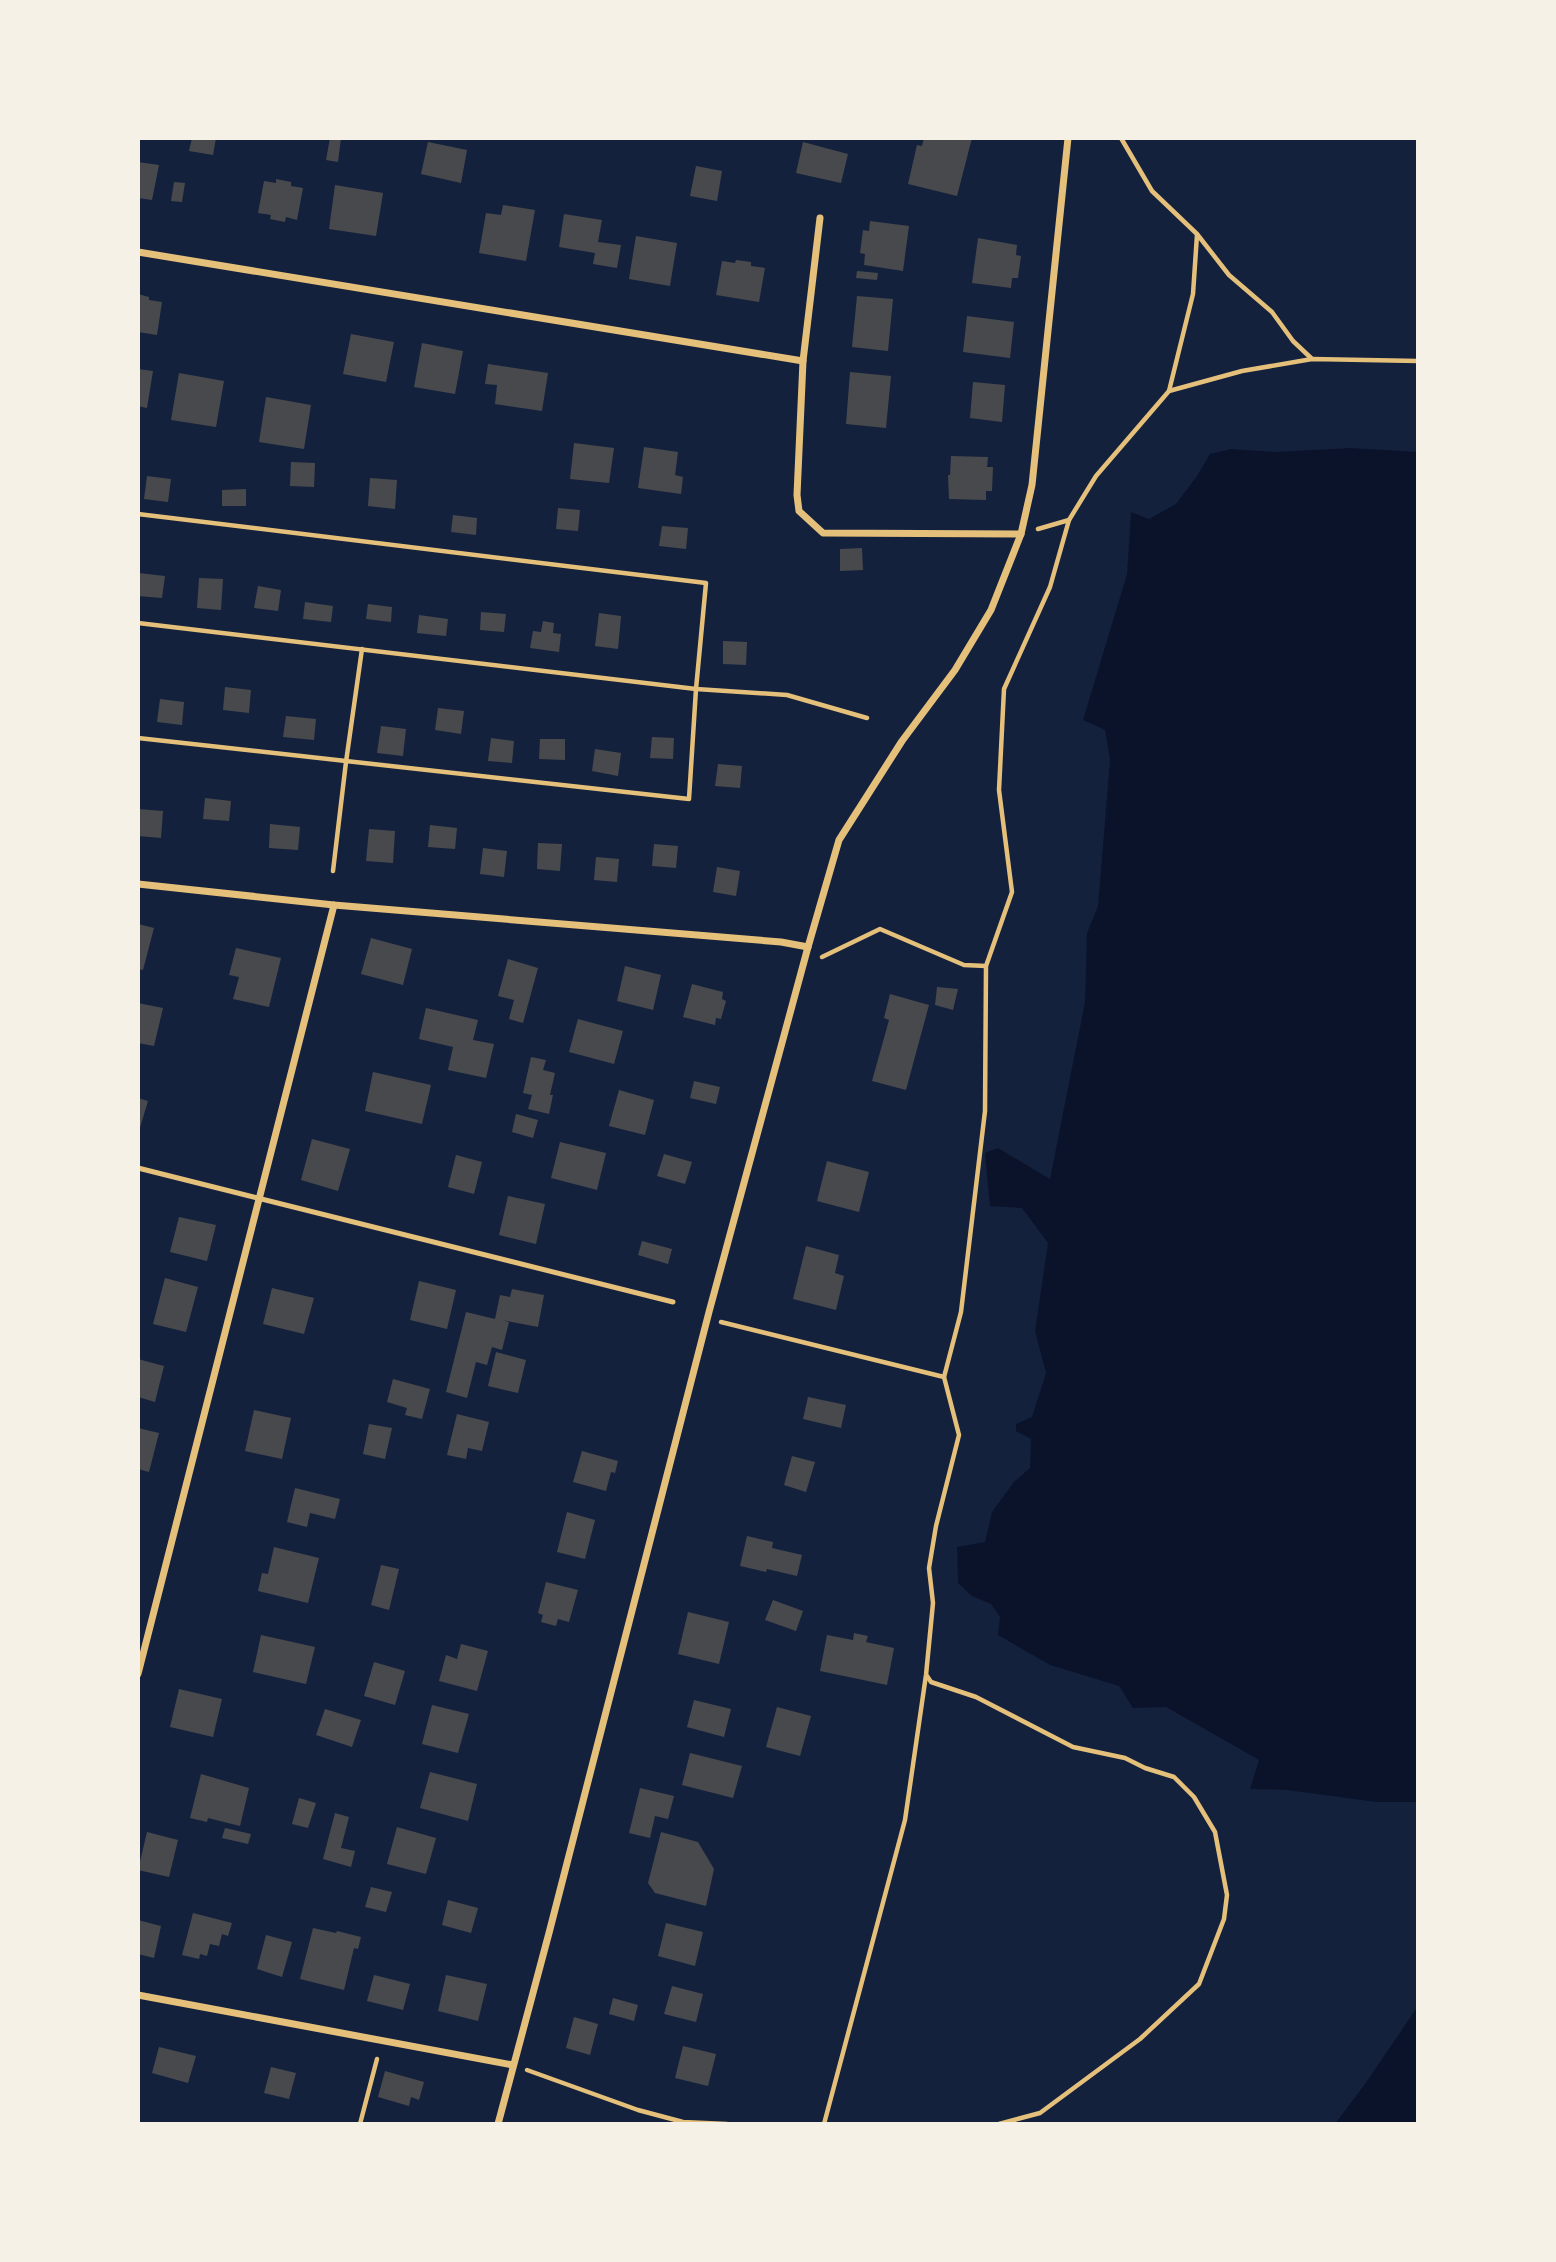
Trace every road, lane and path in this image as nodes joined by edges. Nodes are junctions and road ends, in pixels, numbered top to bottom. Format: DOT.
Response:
graph roads {
  1 [pos="1068,138"];
  2 [pos="1121,138"];
  3 [pos="820,218"];
  4 [pos="1197,234"];
  5 [pos="138,252"];
  6 [pos="1312,359"];
  7 [pos="803,361"];
  8 [pos="1418,361"];
  9 [pos="1169,391"];
  10 [pos="138,514"];
  11 [pos="1069,520"];
  12 [pos="1021,534"];
  13 [pos="138,623"];
  14 [pos="362,649"];
  15 [pos="696,688"];
  16 [pos="867,718"];
  17 [pos="138,738"];
  18 [pos="346,762"];
  19 [pos="333,871"];
  20 [pos="138,884"];
  21 [pos="334,905"];
  22 [pos="808,947"];
  23 [pos="986,966"];
  24 [pos="138,1168"];
  25 [pos="259,1199"];
  26 [pos="673,1302"];
  27 [pos="708,1318"];
  28 [pos="944,1377"];
  29 [pos="138,1674"];
  30 [pos="926,1675"];
  31 [pos="138,1995"];
  32 [pos="377,2059"];
  33 [pos="513,2065"];
  34 [pos="360,2124"];
  35 [pos="498,2124"];
  36 [pos="727,2124"];
  37 [pos="824,2124"];
  38 [pos="999,2124"];
  1 -- 12 [label="street"];
  2 -- 4 [label="path"];
  3 -- 7 [label="street"];
  4 -- 6 [label="path"];
  4 -- 9 [label="path"];
  5 -- 7 [label="street"];
  6 -- 8 [label="path"];
  6 -- 9 [label="path"];
  7 -- 12 [label="street"];
  9 -- 11 [label="path"];
  10 -- 15 [label="path"];
  11 -- 12 [label="path"];
  11 -- 23 [label="path"];
  12 -- 22 [label="street"];
  13 -- 14 [label="path"];
  14 -- 15 [label="path"];
  14 -- 18 [label="path"];
  15 -- 16 [label="path"];
  15 -- 18 [label="path"];
  17 -- 18 [label="path"];
  18 -- 19 [label="path"];
  20 -- 21 [label="street"];
  21 -- 22 [label="street"];
  21 -- 25 [label="street"];
  22 -- 23 [label="path"];
  22 -- 27 [label="street"];
  23 -- 28 [label="path"];
  24 -- 25 [label="lane"];
  25 -- 26 [label="lane"];
  25 -- 29 [label="street"];
  27 -- 28 [label="path"];
  27 -- 33 [label="street"];
  28 -- 30 [label="path"];
  30 -- 37 [label="path"];
  30 -- 38 [label="path"];
  31 -- 33 [label="street"];
  32 -- 34 [label="path"];
  33 -- 35 [label="street"];
  33 -- 36 [label="path"];
}
